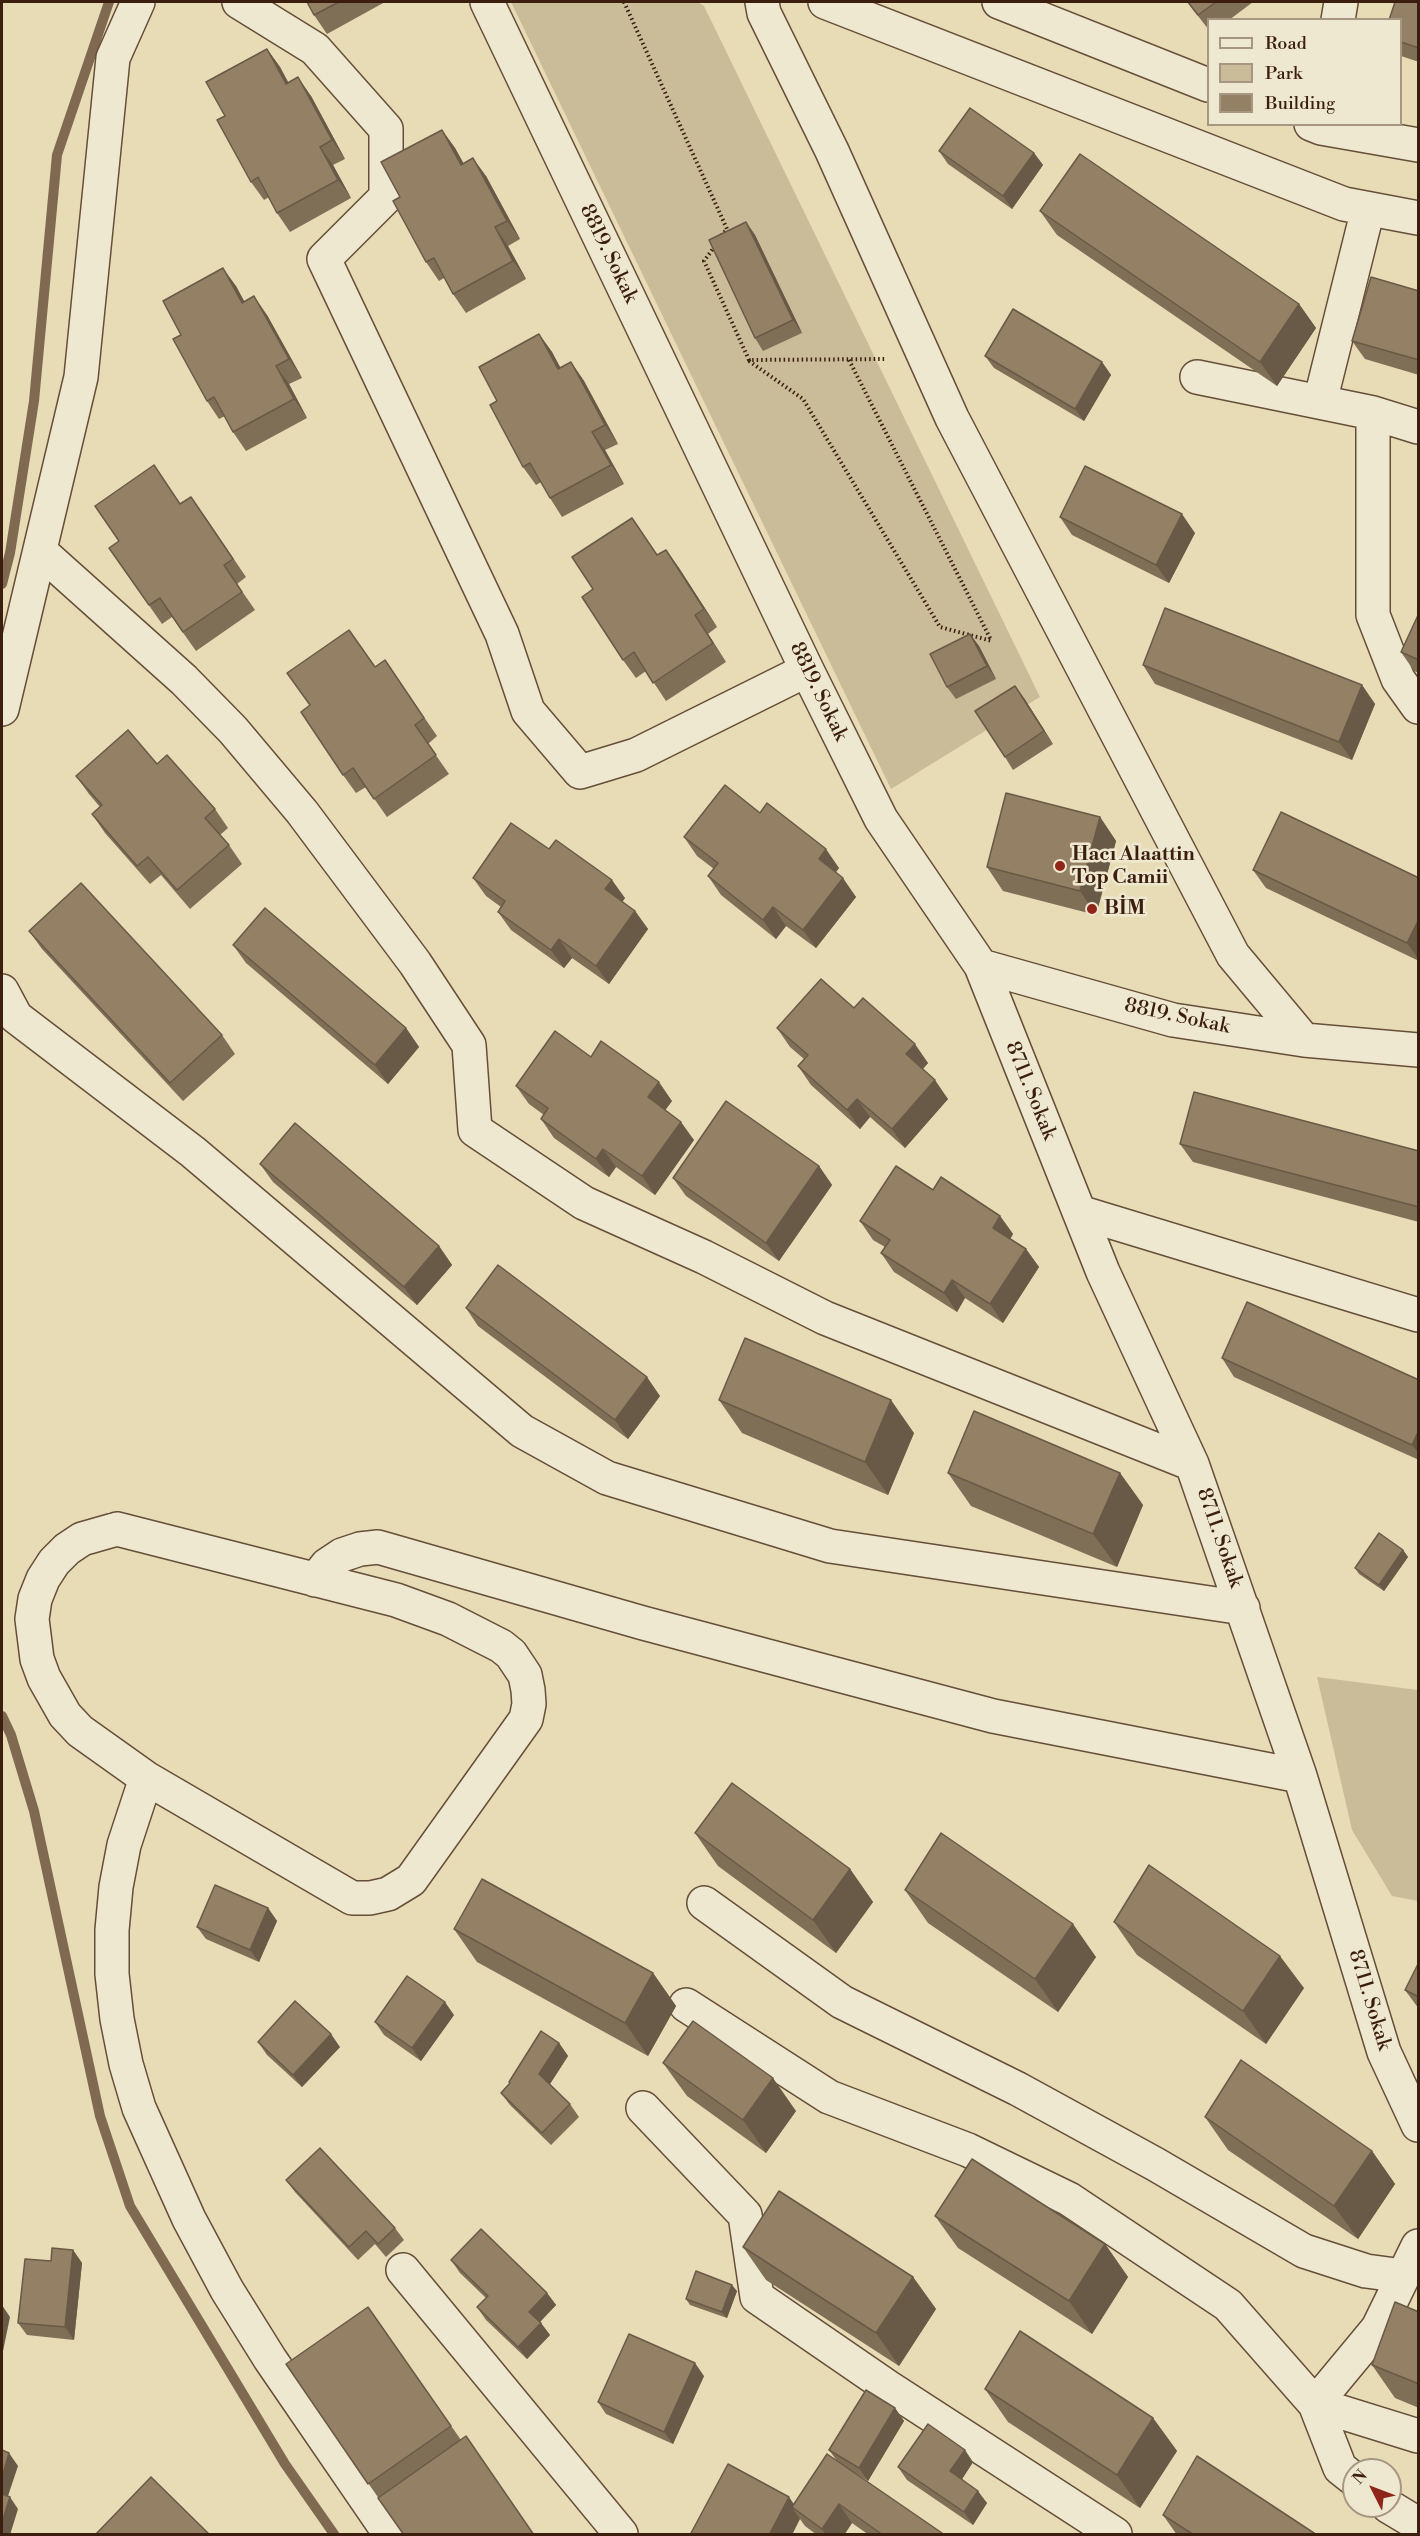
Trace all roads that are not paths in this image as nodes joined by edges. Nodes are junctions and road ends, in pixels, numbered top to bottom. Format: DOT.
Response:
graph roads {
  1 [pos="138,2"];
  2 [pos="239,2"];
  3 [pos="487,2"];
  4 [pos="762,2"];
  5 [pos="825,2"];
  6 [pos="999,2"];
  7 [pos="1341,2"];
  8 [pos="1338,18"];
  9 [pos="1207,84"];
  10 [pos="1318,126"];
  11 [pos="1419,145"];
  12 [pos="1368,208"];
  13 [pos="1419,218"];
  14 [pos="1197,377"];
  15 [pos="1320,402"];
  16 [pos="1373,413"];
  17 [pos="1419,428"];
  18 [pos="40,551"];
  19 [pos="807,670"];
  20 [pos="1419,707"];
  21 [pos="2,709"];
  22 [pos="981,966"];
  23 [pos="2,991"];
  24 [pos="1304,1040"];
  25 [pos="1419,1050"];
  26 [pos="1079,1212"];
  27 [pos="1419,1315"];
  28 [pos="1192,1464"];
  29 [pos="315,1580"];
  30 [pos="1243,1608"];
  31 [pos="1300,1776"];
  32 [pos="146,1778"];
  33 [pos="704,1903"];
  34 [pos="686,2005"];
  35 [pos="643,2108"];
  36 [pos="1419,2125"];
  37 [pos="1419,2246"];
  38 [pos="403,2270"];
  39 [pos="1403,2276"];
  40 [pos="1315,2404"];
  41 [pos="1419,2436"];
  42 [pos="1342,2470"];
  43 [pos="1402,2514"];
  44 [pos="1419,2524"];
  45 [pos="390,2535"];
  46 [pos="621,2535"];
  47 [pos="1115,2535"];
  1 -- 18 [label="street"];
  2 -- 19 [label="street"];
  3 -- 19 [label="street, 8819. Sokak"];
  4 -- 24 [label="street"];
  5 -- 12 [label="street"];
  6 -- 9 [label="street"];
  7 -- 8 [label="street"];
  10 -- 11 [label="street"];
  12 -- 13 [label="street"];
  12 -- 15 [label="street"];
  14 -- 15 [label="street"];
  15 -- 16 [label="street"];
  16 -- 17 [label="street"];
  16 -- 20 [label="street"];
  18 -- 21 [label="street"];
  18 -- 28 [label="street"];
  19 -- 22 [label="street, 8819. Sokak"];
  22 -- 24 [label="street, 8819. Sokak"];
  22 -- 26 [label="street, 8711. Sokak"];
  23 -- 30 [label="street"];
  24 -- 25 [label="street, 8819. Sokak"];
  26 -- 27 [label="street"];
  26 -- 28 [label="street, 8711. Sokak"];
  28 -- 30 [label="street, 8711. Sokak"];
  29 -- 31 [label="street"];
  29 -- 32 [label="street"];
  29 -- 32 [label="street"];
  30 -- 31 [label="street, 8711. Sokak"];
  31 -- 36 [label="street, 8711. Sokak"];
  32 -- 45 [label="street"];
  33 -- 39 [label="street"];
  34 -- 40 [label="street"];
  35 -- 47 [label="street"];
  37 -- 39 [label="street"];
  38 -- 46 [label="street"];
  39 -- 40 [label="street"];
  40 -- 41 [label="street"];
  40 -- 42 [label="street"];
  43 -- 44 [label="street"];
}
